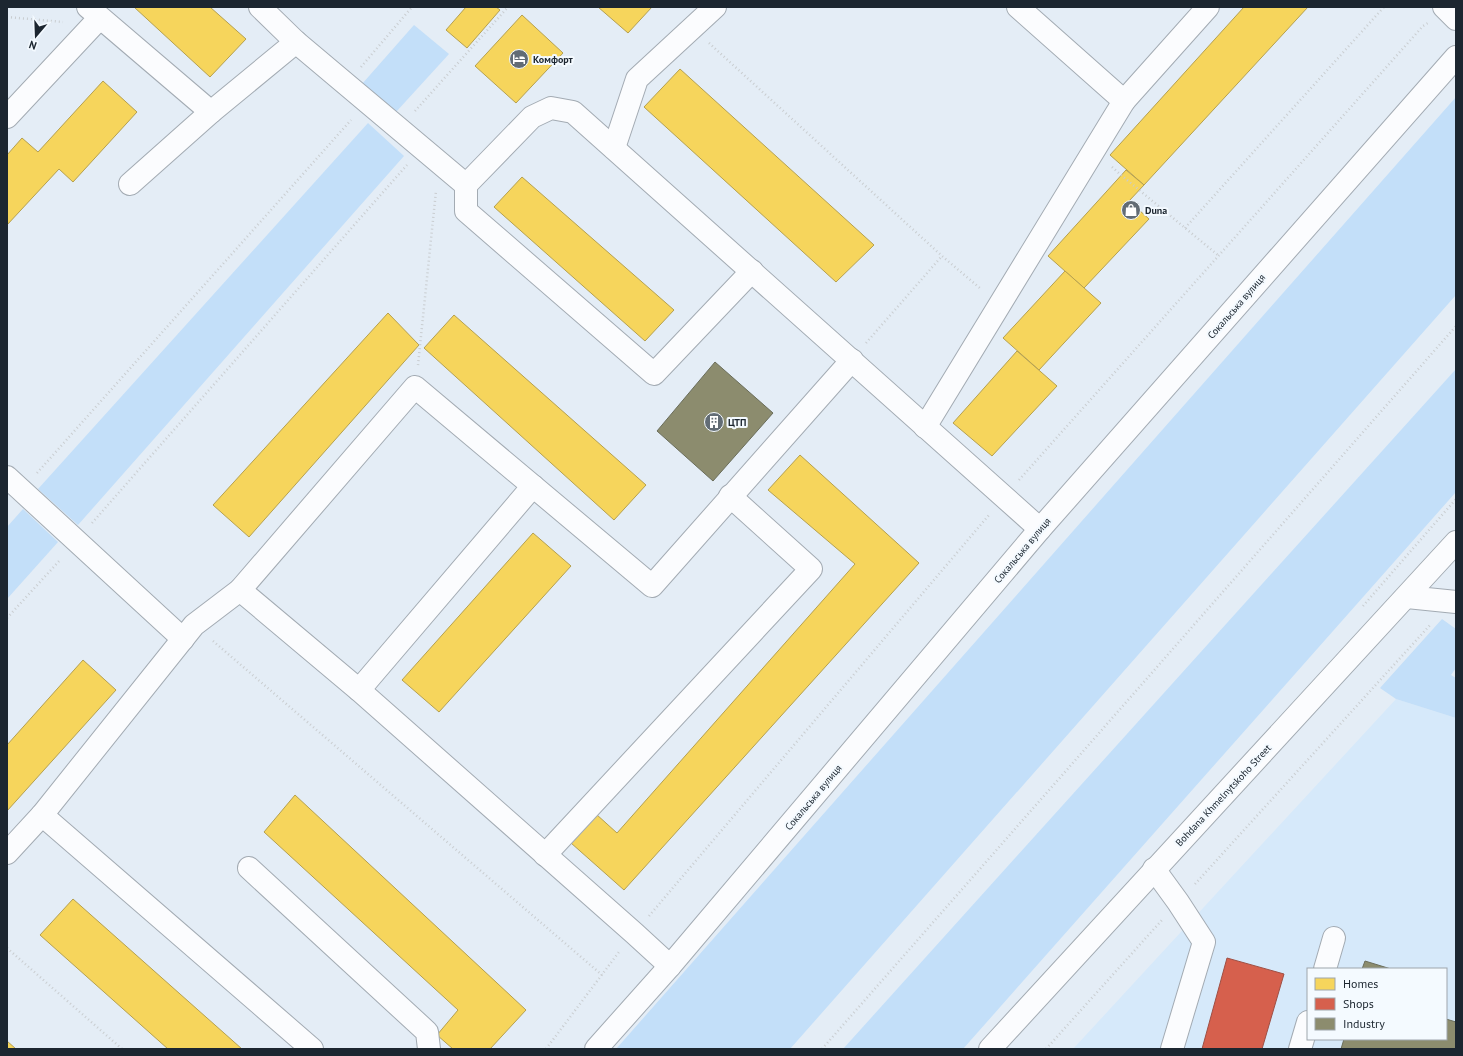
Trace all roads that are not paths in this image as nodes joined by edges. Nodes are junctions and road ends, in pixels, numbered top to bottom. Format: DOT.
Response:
graph roads {
  1 [pos="260,7"];
  2 [pos="715,7"];
  3 [pos="1018,7"];
  4 [pos="1208,7"];
  5 [pos="1444,7"];
  6 [pos="94,17"];
  7 [pos="1456,19"];
  8 [pos="296,42"];
  9 [pos="1456,57"];
  10 [pos="1124,101"];
  11 [pos="211,112"];
  12 [pos="7,116"];
  13 [pos="614,148"];
  14 [pos="130,184"];
  15 [pos="466,185"];
  16 [pos="752,271"];
  17 [pos="852,360"];
  18 [pos="925,427"];
  19 [pos="14,484"];
  20 [pos="534,486"];
  21 [pos="730,496"];
  22 [pos="1040,529"];
  23 [pos="1456,542"];
  24 [pos="240,590"];
  25 [pos="1407,597"];
  26 [pos="1454,602"];
  27 [pos="189,632"];
  28 [pos="358,690"];
  29 [pos="42,815"];
  30 [pos="7,853"];
  31 [pos="544,855"];
  32 [pos="250,868"];
  33 [pos="1154,869"];
  34 [pos="1334,938"];
  35 [pos="670,966"];
  36 [pos="1325,968"];
  37 [pos="1307,1025"];
  38 [pos="312,1049"];
  39 [pos="428,1049"];
  40 [pos="596,1049"];
  41 [pos="990,1049"];
  42 [pos="1172,1049"];
  43 [pos="1300,1049"];
  1 -- 8 [label="street"];
  2 -- 13 [label="street"];
  3 -- 10 [label="street"];
  4 -- 10 [label="street"];
  5 -- 7 [label="street"];
  6 -- 11 [label="street"];
  6 -- 12 [label="street"];
  8 -- 11 [label="street"];
  8 -- 15 [label="street"];
  9 -- 22 [label="street, Сокальська вулиця"];
  10 -- 18 [label="street"];
  11 -- 14 [label="street"];
  13 -- 15 [label="street"];
  13 -- 16 [label="street"];
  15 -- 16 [label="street"];
  16 -- 17 [label="street"];
  17 -- 18 [label="street"];
  17 -- 21 [label="street"];
  18 -- 22 [label="street"];
  19 -- 27 [label="street"];
  20 -- 21 [label="street"];
  20 -- 24 [label="street"];
  20 -- 28 [label="street"];
  21 -- 31 [label="street"];
  22 -- 35 [label="street, Сокальська вулиця"];
  23 -- 25 [label="street, Bohdana Khmelnytskoho Street"];
  24 -- 27 [label="street"];
  24 -- 28 [label="street"];
  25 -- 26 [label="street"];
  25 -- 33 [label="street, Bohdana Khmelnytskoho Street"];
  27 -- 29 [label="street"];
  28 -- 31 [label="street"];
  29 -- 30 [label="street"];
  29 -- 38 [label="street"];
  31 -- 35 [label="street"];
  32 -- 39 [label="street"];
  33 -- 41 [label="street, Bohdana Khmelnytskoho Street"];
  33 -- 42 [label="street"];
  34 -- 36 [label="street"];
  35 -- 40 [label="street, Сокальська вулиця"];
  37 -- 43 [label="street"];
}
